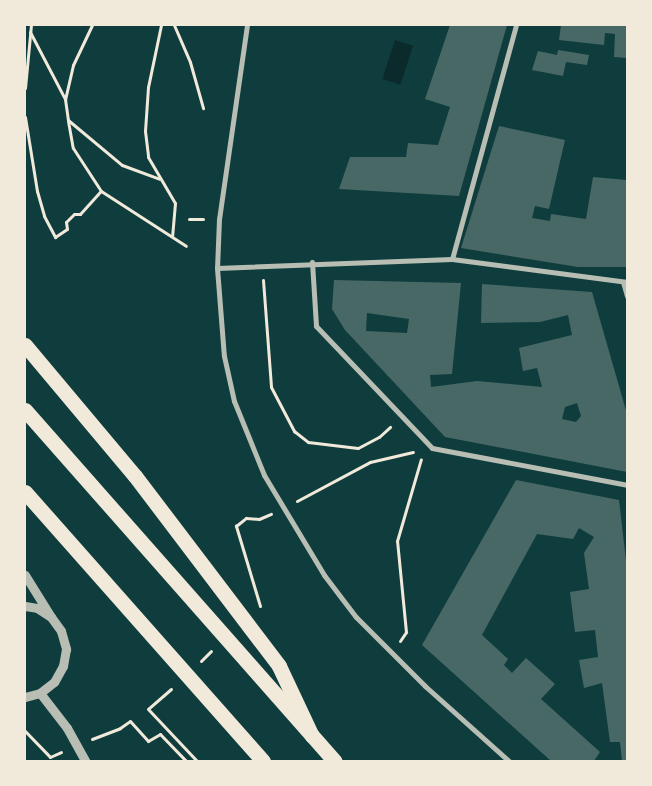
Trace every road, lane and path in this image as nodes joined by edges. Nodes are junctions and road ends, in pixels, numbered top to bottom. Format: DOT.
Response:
graph roads {
  1 [pos="31,25"];
  2 [pos="92,25"];
  3 [pos="160,25"];
  4 [pos="174,25"];
  5 [pos="247,25"];
  6 [pos="516,25"];
  7 [pos="30,32"];
  8 [pos="25,88"];
  9 [pos="65,99"];
  10 [pos="203,108"];
  11 [pos="25,117"];
  12 [pos="68,120"];
  13 [pos="161,179"];
  14 [pos="100,191"];
  15 [pos="172,236"];
  16 [pos="186,246"];
  17 [pos="452,259"];
  18 [pos="312,262"];
  19 [pos="217,268"];
  20 [pos="263,276"];
  21 [pos="625,282"];
  22 [pos="627,296"];
  23 [pos="25,345"];
  24 [pos="25,410"];
  25 [pos="390,426"];
  26 [pos="413,452"];
  27 [pos="422,458"];
  28 [pos="627,485"];
  29 [pos="25,492"];
  30 [pos="282,508"];
  31 [pos="236,526"];
  32 [pos="25,575"];
  33 [pos="25,606"];
  34 [pos="51,617"];
  35 [pos="392,652"];
  36 [pos="40,693"];
  37 [pos="25,697"];
  38 [pos="312,736"];
  39 [pos="148,741"];
  40 [pos="84,761"];
  41 [pos="186,761"];
  42 [pos="263,761"];
  43 [pos="334,761"];
  44 [pos="508,761"];
  1 -- 7 [label="path"];
  2 -- 9 [label="path"];
  3 -- 13 [label="path"];
  4 -- 10 [label="path"];
  5 -- 19 [label="street"];
  6 -- 17 [label="street"];
  7 -- 8 [label="path"];
  7 -- 9 [label="path"];
  9 -- 12 [label="path"];
  11 -- 14 [label="path"];
  12 -- 13 [label="path"];
  12 -- 14 [label="path"];
  13 -- 15 [label="path"];
  14 -- 15 [label="path"];
  15 -- 16 [label="path"];
  17 -- 18 [label="street"];
  17 -- 21 [label="street"];
  18 -- 19 [label="street"];
  18 -- 28 [label="street"];
  19 -- 30 [label="street"];
  20 -- 25 [label="path"];
  21 -- 22 [label="street"];
  23 -- 38 [label="highway"];
  24 -- 38 [label="highway"];
  26 -- 30 [label="path"];
  27 -- 35 [label="path"];
  29 -- 42 [label="highway"];
  30 -- 31 [label="path"];
  30 -- 35 [label="street"];
  32 -- 34 [label="street"];
  33 -- 34 [label="street"];
  34 -- 36 [label="street"];
  35 -- 44 [label="street"];
  36 -- 37 [label="street"];
  36 -- 40 [label="street"];
  38 -- 43 [label="highway"];
  39 -- 41 [label="path"];
}
